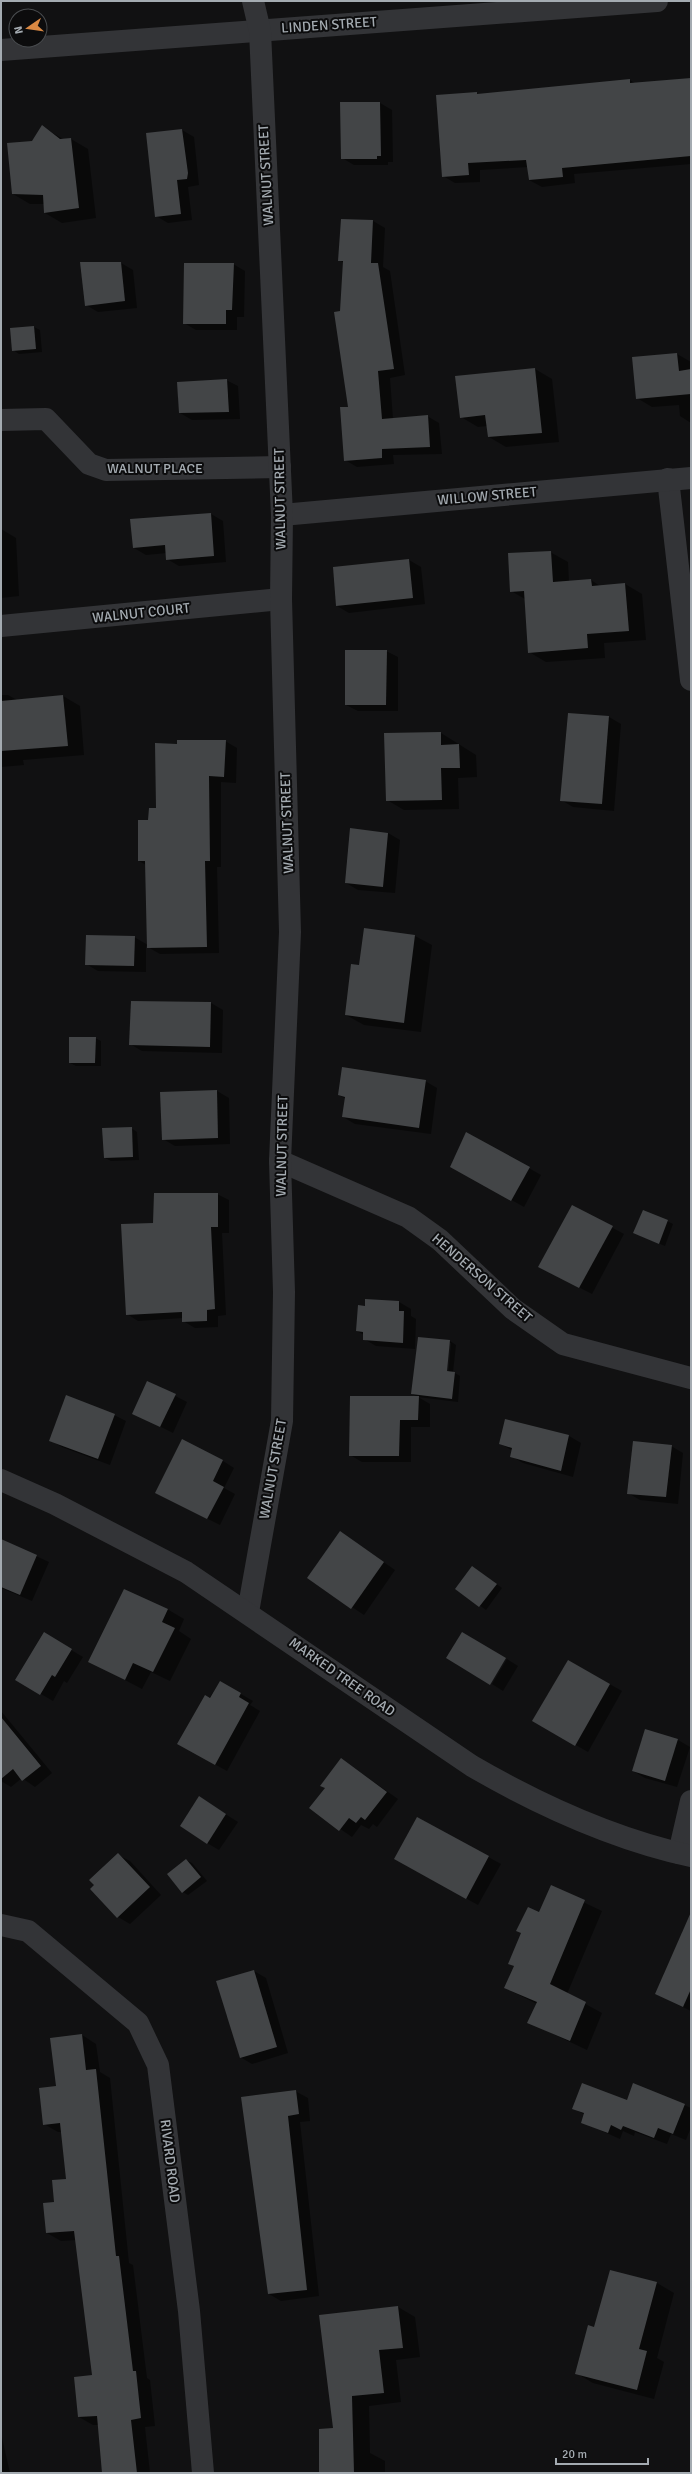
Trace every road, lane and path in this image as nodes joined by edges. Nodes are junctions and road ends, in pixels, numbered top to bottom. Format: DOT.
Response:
graph roads {
  1 [pos="252,1"];
  2 [pos="656,1"];
  3 [pos="260,31"];
  4 [pos="1,50"];
  5 [pos="1,420"];
  6 [pos="280,467"];
  7 [pos="691,478"];
  8 [pos="668,479"];
  9 [pos="282,515"];
  10 [pos="281,599"];
  11 [pos="1,626"];
  12 [pos="691,680"];
  13 [pos="280,1161"];
  14 [pos="691,1378"];
  15 [pos="1,1480"];
  16 [pos="248,1612"];
  17 [pos="691,1801"];
  18 [pos="685,1855"];
  19 [pos="1,1925"];
  20 [pos="203,2473"];
  1 -- 3 [label="street, WALNUT STREET"];
  2 -- 3 [label="street, LINDEN STREET"];
  3 -- 4 [label="street, LINDEN STREET"];
  3 -- 6 [label="street, WALNUT STREET"];
  5 -- 6 [label="street, WALNUT PLACE"];
  6 -- 9 [label="street, WALNUT STREET"];
  7 -- 8 [label="street, WILLOW STREET"];
  8 -- 9 [label="street, WILLOW STREET"];
  8 -- 12 [label="street"];
  9 -- 10 [label="street, WALNUT STREET"];
  10 -- 11 [label="street, WALNUT COURT"];
  10 -- 13 [label="street, WALNUT STREET"];
  13 -- 14 [label="street, HENDERSON STREET"];
  13 -- 16 [label="street, WALNUT STREET"];
  15 -- 16 [label="street, MARKED TREE ROAD"];
  16 -- 18 [label="street, MARKED TREE ROAD"];
  17 -- 18 [label="street"];
  19 -- 20 [label="street, RIVARD ROAD"];
}
